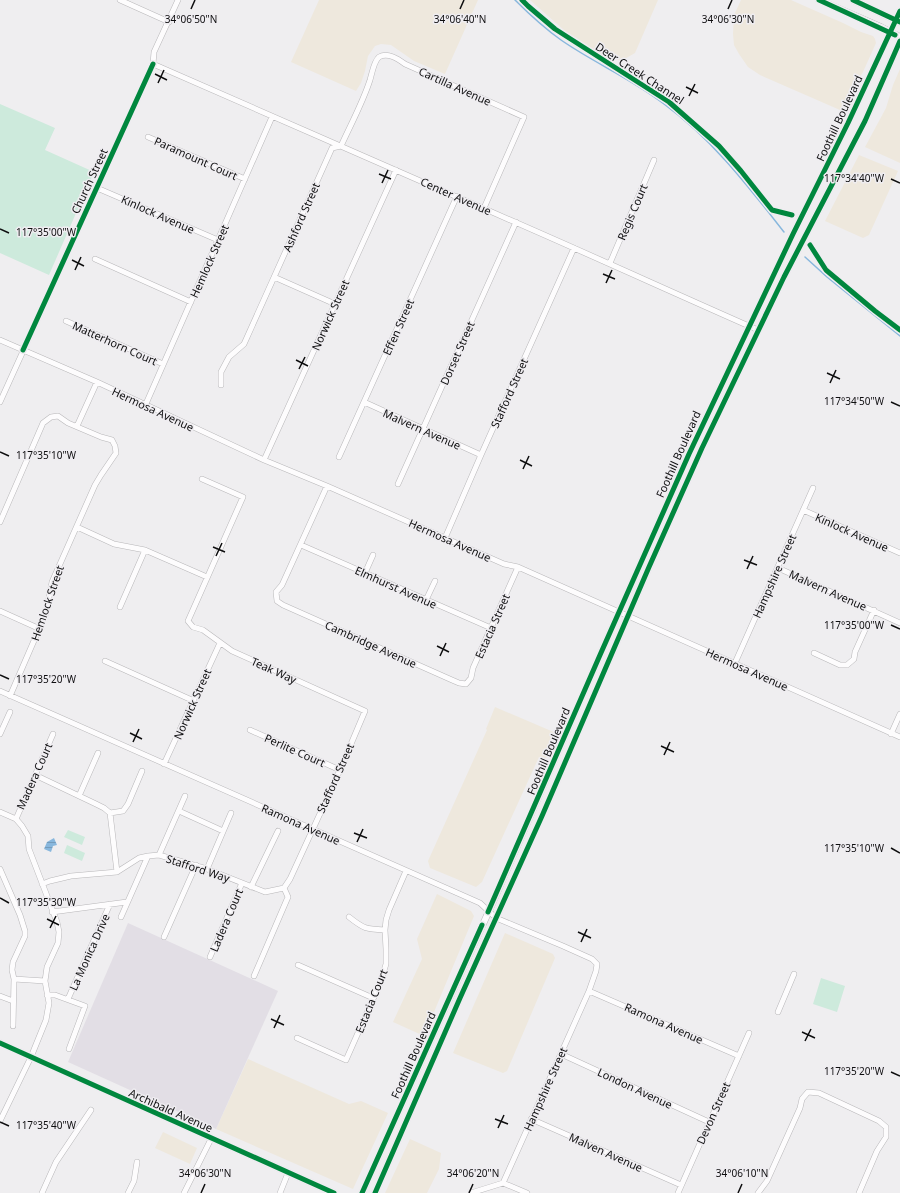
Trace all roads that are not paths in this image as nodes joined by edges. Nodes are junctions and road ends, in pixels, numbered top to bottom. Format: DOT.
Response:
graph roads {
  1 [pos="120,0"];
  2 [pos="178,0"];
  3 [pos="819,0"];
  4 [pos="854,0"];
  5 [pos="900,11"];
  6 [pos="898,21"];
  7 [pos="169,22"];
  8 [pos="890,32"];
  9 [pos="900,37"];
  10 [pos="900,40"];
  11 [pos="385,55"];
  12 [pos="153,64"];
  13 [pos="272,117"];
  14 [pos="148,137"];
  15 [pos="341,146"];
  16 [pos="654,160"];
  17 [pos="396,170"];
  18 [pos="245,179"];
  19 [pos="97,188"];
  20 [pos="457,196"];
  21 [pos="484,208"];
  22 [pos="516,222"];
  23 [pos="218,240"];
  24 [pos="574,248"];
  25 [pos="95,259"];
  26 [pos="610,263"];
  27 [pos="274,277"];
  28 [pos="190,302"];
  29 [pos="335,304"];
  30 [pos="66,321"];
  31 [pos="749,326"];
  32 [pos="758,330"];
  33 [pos="0,340"];
  34 [pos="23,350"];
  35 [pos="163,364"];
  36 [pos="97,382"];
  37 [pos="221,385"];
  38 [pos="0,402"];
  39 [pos="364,402"];
  40 [pos="146,406"];
  41 [pos="77,426"];
  42 [pos="424,429"];
  43 [pos="481,455"];
  44 [pos="339,457"];
  45 [pos="264,460"];
  46 [pos="202,479"];
  47 [pos="398,484"];
  48 [pos="327,486"];
  49 [pos="813,488"];
  50 [pos="803,510"];
  51 [pos="0,522"];
  52 [pos="77,528"];
  53 [pos="445,538"];
  54 [pos="301,545"];
  55 [pos="145,550"];
  56 [pos="900,553"];
  57 [pos="373,555"];
  58 [pos="518,567"];
  59 [pos="778,568"];
  60 [pos="365,573"];
  61 [pos="207,577"];
  62 [pos="435,581"];
  63 [pos="426,600"];
  64 [pos="120,607"];
  65 [pos="874,610"];
  66 [pos="0,611"];
  67 [pos="619,612"];
  68 [pos="628,616"];
  69 [pos="900,623"];
  70 [pos="491,628"];
  71 [pos="40,629"];
  72 [pos="220,643"];
  73 [pos="814,653"];
  74 [pos="105,661"];
  75 [pos="735,663"];
  76 [pos="466,684"];
  77 [pos="0,691"];
  78 [pos="10,696"];
  79 [pos="194,701"];
  80 [pos="365,711"];
  81 [pos="10,712"];
  82 [pos="900,714"];
  83 [pos="250,730"];
  84 [pos="0,734"];
  85 [pos="53,734"];
  86 [pos="891,734"];
  87 [pos="900,737"];
  88 [pos="98,753"];
  89 [pos="164,764"];
  90 [pos="340,770"];
  91 [pos="142,771"];
  92 [pos="35,775"];
  93 [pos="79,796"];
  94 [pos="185,796"];
  95 [pos="179,811"];
  96 [pos="0,812"];
  97 [pos="110,813"];
  98 [pos="231,813"];
  99 [pos="16,819"];
  100 [pos="312,829"];
  101 [pos="223,831"];
  102 [pos="278,831"];
  103 [pos="159,855"];
  104 [pos="148,856"];
  105 [pos="196,865"];
  106 [pos="207,869"];
  107 [pos="0,870"];
  108 [pos="406,871"];
  109 [pos="118,872"];
  110 [pos="242,883"];
  111 [pos="42,884"];
  112 [pos="252,888"];
  113 [pos="284,888"];
  114 [pos="127,902"];
  115 [pos="110,904"];
  116 [pos="52,912"];
  117 [pos="488,912"];
  118 [pos="121,917"];
  119 [pos="349,917"];
  120 [pos="496,918"];
  121 [pos="385,930"];
  122 [pos="164,938"];
  123 [pos="210,957"];
  124 [pos="597,964"];
  125 [pos="298,965"];
  126 [pos="794,974"];
  127 [pos="254,976"];
  128 [pos="14,978"];
  129 [pos="45,981"];
  130 [pos="589,990"];
  131 [pos="48,995"];
  132 [pos="0,996"];
  133 [pos="373,998"];
  134 [pos="68,1000"];
  135 [pos="13,1001"];
  136 [pos="778,1012"];
  137 [pos="13,1026"];
  138 [pos="749,1033"];
  139 [pos="297,1038"];
  140 [pos="0,1044"];
  141 [pos="69,1049"];
  142 [pos="561,1054"];
  143 [pos="739,1056"];
  144 [pos="31,1057"];
  145 [pos="91,1110"];
  146 [pos="531,1119"];
  147 [pos="0,1121"];
  148 [pos="710,1122"];
  149 [pos="211,1139"];
  150 [pos="137,1162"];
  151 [pos="288,1173"];
  152 [pos="503,1183"];
  153 [pos="681,1185"];
  154 [pos="42,1193"];
  155 [pos="128,1193"];
  156 [pos="184,1193"];
  157 [pos="280,1193"];
  158 [pos="334,1193"];
  159 [pos="362,1193"];
  160 [pos="375,1193"];
  161 [pos="471,1193"];
  162 [pos="527,1193"];
  163 [pos="678,1193"];
  164 [pos="758,1193"];
  165 [pos="859,1193"];
  1 -- 7 [label="street"];
  2 -- 7 [label="street, Church Street"];
  3 -- 8 [label="main road"];
  4 -- 6 [label="main road"];
  5 -- 6 [label="main road, Foothill Boulevard"];
  6 -- 8 [label="main road, Foothill Boulevard"];
  7 -- 12 [label="street, Church Street"];
  8 -- 9 [label="main road"];
  8 -- 31 [label="main road, Foothill Boulevard"];
  10 -- 32 [label="main road, Foothill Boulevard"];
  11 -- 15 [label="street, Ashford Street"];
  11 -- 21 [label="street, Cartilla Avenue"];
  12 -- 13 [label="street, Center Avenue"];
  12 -- 19 [label="street, Church Street"];
  13 -- 15 [label="street, Center Avenue"];
  13 -- 18 [label="street, Hemlock Street"];
  14 -- 18 [label="street, Paramount Court"];
  15 -- 17 [label="street, Center Avenue"];
  15 -- 27 [label="street, Ashford Street"];
  16 -- 26 [label="street, Regis Court"];
  17 -- 20 [label="street, Center Avenue"];
  17 -- 29 [label="street, Norwick Street"];
  18 -- 23 [label="street, Hemlock Street"];
  19 -- 23 [label="street, Kinlock Avenue"];
  19 -- 34 [label="street, Church Street"];
  20 -- 21 [label="street, Center Avenue"];
  20 -- 39 [label="street, Effen Street"];
  21 -- 22 [label="street, Center Avenue"];
  22 -- 24 [label="street, Center Avenue"];
  22 -- 42 [label="street, Dorset Street"];
  23 -- 28 [label="street, Hemlock Street"];
  24 -- 26 [label="street, Center Avenue"];
  24 -- 43 [label="street, Stafford Street"];
  25 -- 28 [label="street"];
  26 -- 31 [label="street, Center Avenue"];
  27 -- 29 [label="street"];
  27 -- 37 [label="street, Ashford Street"];
  28 -- 35 [label="street, Hemlock Street"];
  29 -- 45 [label="street, Norwick Street"];
  30 -- 35 [label="street, Matterhorn Court"];
  31 -- 32 [label="street, Center Avenue"];
  31 -- 67 [label="main road, Foothill Boulevard"];
  32 -- 68 [label="main road, Foothill Boulevard"];
  33 -- 34 [label="street, Hermosa Avenue"];
  34 -- 36 [label="street, Hermosa Avenue"];
  34 -- 38 [label="street, Church Street"];
  35 -- 40 [label="street, Hemlock Street"];
  36 -- 40 [label="street, Hermosa Avenue"];
  36 -- 41 [label="street"];
  39 -- 42 [label="street, Malvern Avenue"];
  39 -- 44 [label="street, Effen Street"];
  40 -- 45 [label="street, Hermosa Avenue"];
  41 -- 51 [label="street"];
  41 -- 52 [label="street, Hemlock Street"];
  42 -- 43 [label="street, Malvern Avenue"];
  42 -- 47 [label="street, Dorset Street"];
  43 -- 53 [label="street, Stafford Street"];
  45 -- 48 [label="street, Hermosa Avenue"];
  46 -- 61 [label="street"];
  48 -- 53 [label="street, Hermosa Avenue"];
  48 -- 54 [label="street"];
  49 -- 50 [label="street, Hampshire Street"];
  50 -- 56 [label="street, Kinlock Avenue"];
  50 -- 59 [label="street, Hampshire Street"];
  52 -- 55 [label="street"];
  52 -- 71 [label="street, Hemlock Street"];
  53 -- 58 [label="street, Hermosa Avenue"];
  54 -- 60 [label="street, Elmhurst Avenue"];
  54 -- 76 [label="street, Cambridge Avenue"];
  55 -- 61 [label="street"];
  55 -- 64 [label="street"];
  57 -- 60 [label="street"];
  58 -- 67 [label="street, Hermosa Avenue"];
  58 -- 70 [label="street, Estacia Street"];
  59 -- 65 [label="street, Malvern Avenue"];
  59 -- 75 [label="street, Hampshire Street"];
  60 -- 63 [label="street, Elmhurst Avenue"];
  61 -- 72 [label="street, Teak Way"];
  62 -- 63 [label="street"];
  63 -- 70 [label="street, Elmhurst Avenue"];
  65 -- 69 [label="street, Malvern Avenue"];
  65 -- 73 [label="street"];
  66 -- 71 [label="street"];
  67 -- 68 [label="street, Hermosa Avenue"];
  67 -- 117 [label="main road, Foothill Boulevard"];
  68 -- 75 [label="street, Hermosa Avenue"];
  68 -- 120 [label="main road, Foothill Boulevard"];
  70 -- 76 [label="street, Estacia Street"];
  71 -- 78 [label="street, Hemlock Street"];
  72 -- 79 [label="street, Norwick Street"];
  72 -- 80 [label="street, Teak Way"];
  74 -- 79 [label="street"];
  75 -- 86 [label="street, Hermosa Avenue"];
  77 -- 78 [label="street, Ramona Avenue"];
  78 -- 89 [label="street, Ramona Avenue"];
  79 -- 89 [label="street, Norwick Street"];
  80 -- 90 [label="street, Stafford Street"];
  81 -- 84 [label="street"];
  82 -- 86 [label="street"];
  83 -- 90 [label="street, Perlite Court"];
  85 -- 92 [label="street, Madera Court"];
  86 -- 87 [label="street, Hermosa Avenue"];
  88 -- 93 [label="street"];
  89 -- 100 [label="street, Ramona Avenue"];
  90 -- 100 [label="street, Stafford Street"];
  91 -- 97 [label="street"];
  92 -- 93 [label="street"];
  92 -- 99 [label="street, Madera Court"];
  93 -- 97 [label="street"];
  94 -- 95 [label="street"];
  95 -- 101 [label="street"];
  95 -- 103 [label="street"];
  96 -- 99 [label="street"];
  97 -- 109 [label="street"];
  98 -- 101 [label="street"];
  99 -- 111 [label="street"];
  100 -- 108 [label="street, Ramona Avenue"];
  100 -- 113 [label="street, Stafford Street"];
  101 -- 106 [label="street"];
  102 -- 112 [label="street"];
  103 -- 104 [label="street, Stafford Way"];
  103 -- 105 [label="street, Stafford Way"];
  104 -- 109 [label="street, Stafford Way"];
  104 -- 114 [label="street"];
  105 -- 106 [label="street, Stafford Way"];
  105 -- 122 [label="street"];
  106 -- 110 [label="street, Stafford Way"];
  107 -- 128 [label="street"];
  108 -- 117 [label="street, Ramona Avenue"];
  108 -- 121 [label="street, Estacia Court"];
  109 -- 111 [label="street, Stafford Way"];
  110 -- 112 [label="street, Stafford Way"];
  110 -- 123 [label="street, Ladera Court"];
  111 -- 116 [label="street"];
  112 -- 113 [label="street, Stafford Way"];
  113 -- 127 [label="street"];
  114 -- 115 [label="street"];
  114 -- 118 [label="street"];
  115 -- 116 [label="street"];
  115 -- 134 [label="street, La Monica Drive"];
  116 -- 129 [label="street"];
  117 -- 120 [label="street, Ramona Avenue"];
  117 -- 159 [label="main road, Foothill Boulevard"];
  119 -- 121 [label="street"];
  120 -- 124 [label="street, Ramona Avenue"];
  120 -- 160 [label="main road, Foothill Boulevard"];
  121 -- 133 [label="street, Estacia Court"];
  124 -- 130 [label="street, Hampshire Street"];
  125 -- 133 [label="street"];
  126 -- 136 [label="street"];
  128 -- 129 [label="street"];
  128 -- 135 [label="street"];
  129 -- 131 [label="street"];
  130 -- 142 [label="street, Hampshire Street"];
  130 -- 143 [label="street, Ramona Avenue"];
  131 -- 134 [label="street"];
  131 -- 144 [label="street"];
  132 -- 135 [label="street"];
  133 -- 139 [label="street, Estacia Court"];
  134 -- 141 [label="street"];
  135 -- 137 [label="street"];
  138 -- 143 [label="street, Devon Street"];
  140 -- 144 [label="main road, Archibald Avenue"];
  142 -- 146 [label="street, Hampshire Street"];
  142 -- 148 [label="street, London Avenue"];
  143 -- 148 [label="street, Devon Street"];
  144 -- 147 [label="street"];
  144 -- 149 [label="main road, Archibald Avenue"];
  145 -- 154 [label="street"];
  146 -- 152 [label="street, Hampshire Street"];
  146 -- 153 [label="street, Malven Avenue"];
  148 -- 153 [label="street, Devon Street"];
  149 -- 151 [label="main road, Archibald Avenue"];
  149 -- 156 [label="street"];
  150 -- 155 [label="street"];
  151 -- 157 [label="street"];
  151 -- 158 [label="main road, Archibald Avenue"];
  152 -- 161 [label="street"];
  152 -- 162 [label="street"];
  153 -- 163 [label="street, Devon Street"];
  164 -- 165 [label="street"];
}
